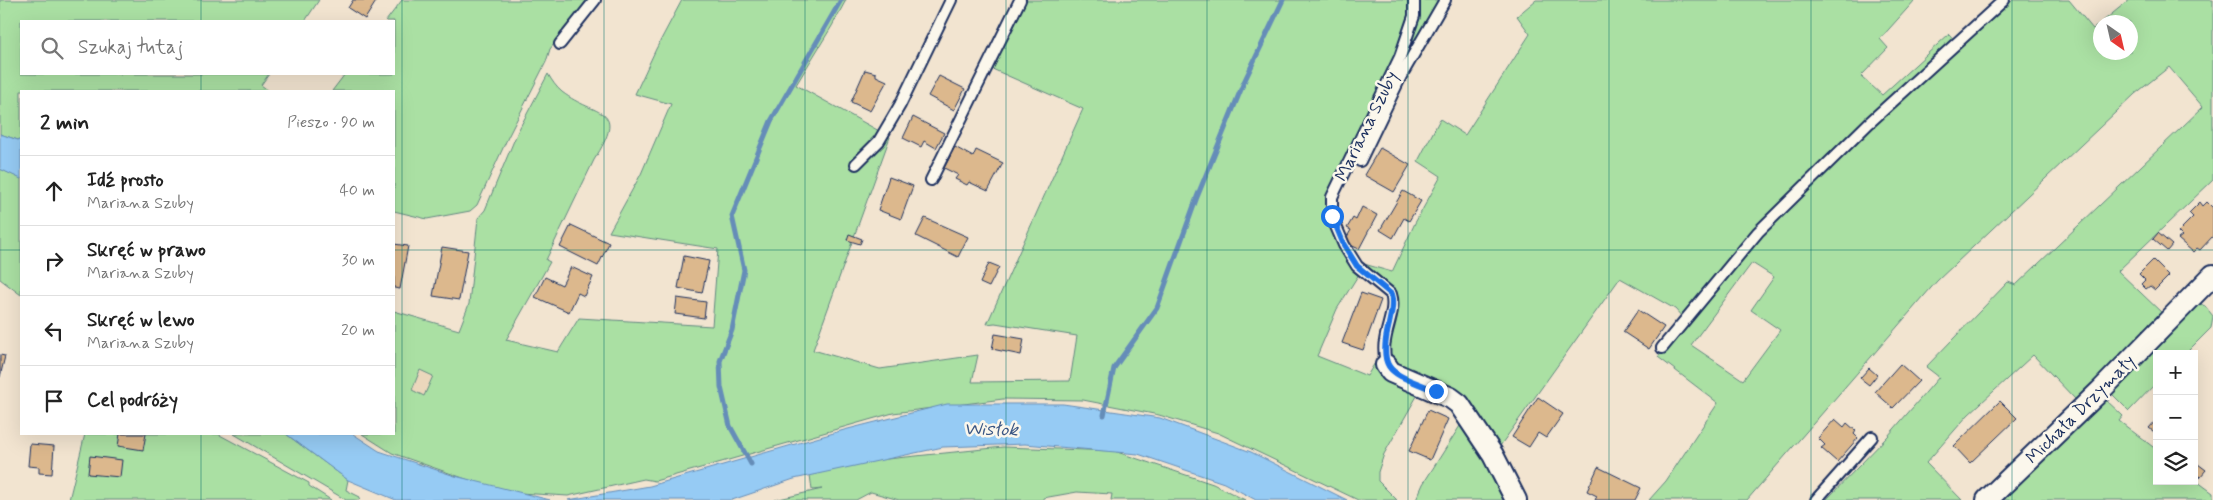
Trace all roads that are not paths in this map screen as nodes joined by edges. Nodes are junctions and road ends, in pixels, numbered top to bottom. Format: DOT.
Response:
graph roads {
  1 [pos="594,0"];
  2 [pos="951,0"];
  3 [pos="1020,0"];
  4 [pos="1414,0"];
  5 [pos="1445,0"];
  6 [pos="2004,0"];
  7 [pos="560,44"];
  8 [pos="1360,160"];
  9 [pos="856,164"];
  10 [pos="931,180"];
  11 [pos="2213,275"];
  12 [pos="1662,348"];
  13 [pos="1386,365"];
  14 [pos="1872,437"];
  15 [pos="1516,500"];
  16 [pos="1816,500"];
  17 [pos="1987,500"];
  1 -- 7 [label="lane"];
  2 -- 9 [label="lane"];
  3 -- 10 [label="lane"];
  4 -- 13 [label="lane, Mariana Szuby"];
  5 -- 8 [label="lane"];
  6 -- 12 [label="lane"];
  11 -- 17 [label="street, Michała Drzymały"];
  13 -- 15 [label="street, Mariana Szuby"];
  14 -- 16 [label="lane"];
}
